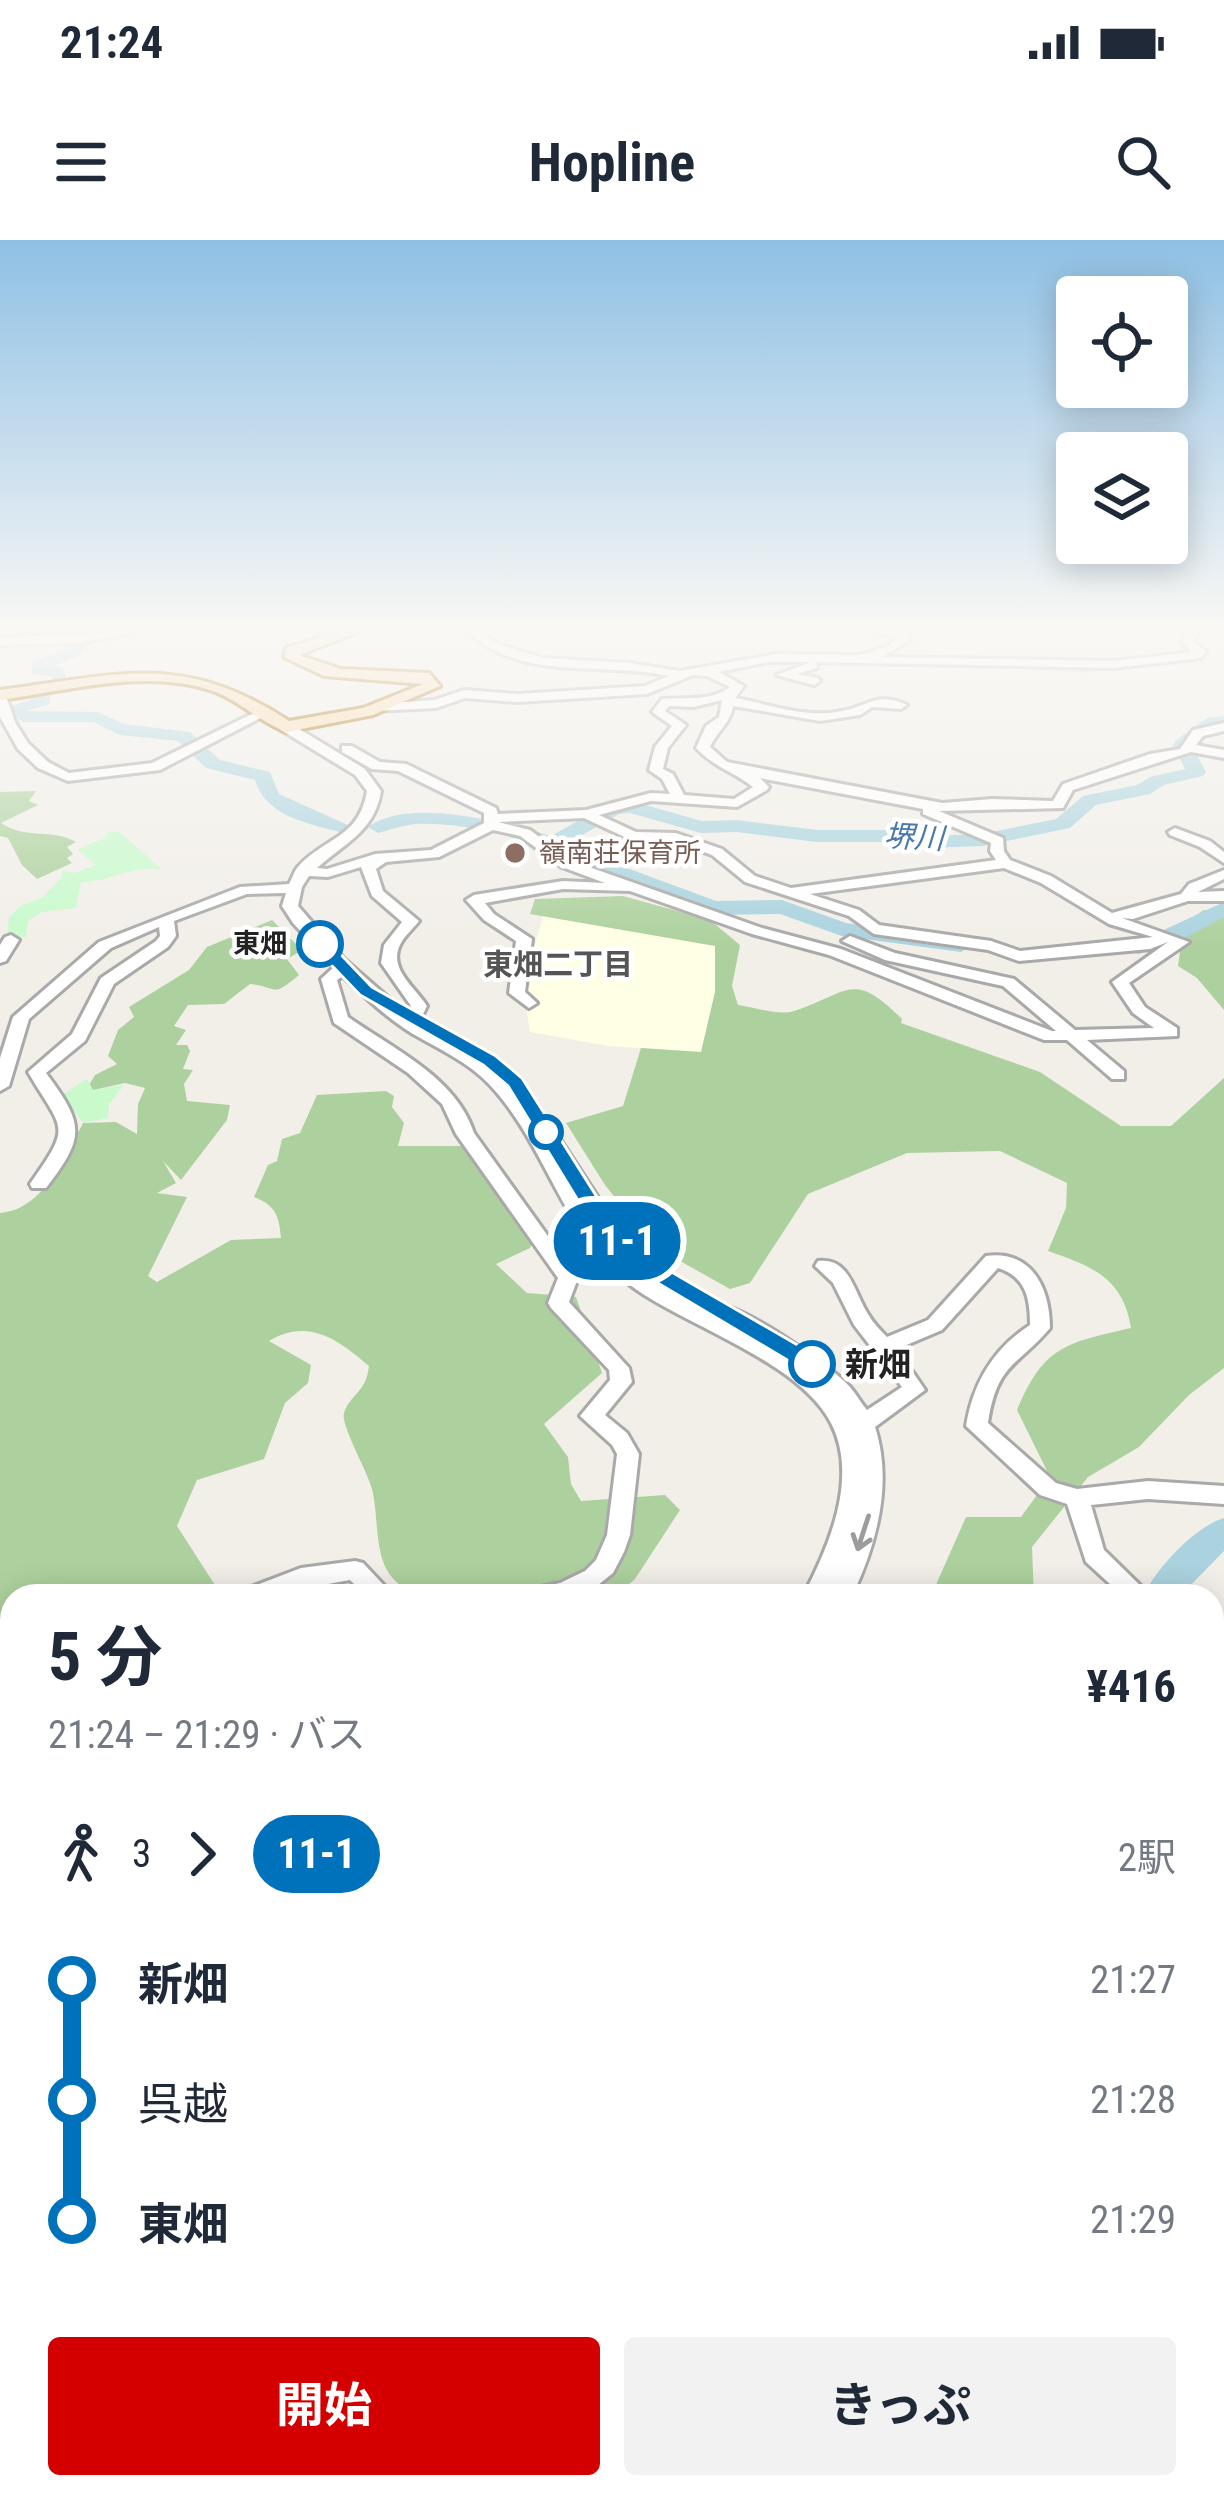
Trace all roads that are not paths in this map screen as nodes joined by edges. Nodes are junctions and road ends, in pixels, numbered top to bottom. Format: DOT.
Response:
graph roads {
  1 [pos="16,736"];
  2 [pos="217,736"];
  3 [pos="302,736"];
  4 [pos="672,736"];
  5 [pos="708,736"];
  6 [pos="1196,736"];
  7 [pos="313,743"];
  8 [pos="1191,748"];
  9 [pos="1224,754"];
  10 [pos="736,770"];
  11 [pos="679,800"];
  12 [pos="913,803"];
  13 [pos="586,814"];
  14 [pos="493,820"];
  15 [pos="1174,832"];
  16 [pos="404,856"];
  17 [pos="1224,859"];
  18 [pos="1005,863"];
  19 [pos="1224,874"];
  20 [pos="297,880"];
  21 [pos="639,887"];
  22 [pos="795,892"];
  23 [pos="1224,896"];
  24 [pos="1187,897"];
  25 [pos="1095,907"];
  26 [pos="166,919"];
  27 [pos="874,929"];
  28 [pos="1169,937"];
  29 [pos="11,940"];
  30 [pos="843,946"];
  31 [pos="0,958"];
  32 [pos="343,968"];
  33 [pos="366,991"];
  34 [pos="529,1003"];
  35 [pos="0,1014"];
  36 [pos="414,1016"];
  37 [pos="21,1017"];
  38 [pos="1077,1037"];
  39 [pos="1118,1075"];
  40 [pos="0,1086"];
  41 [pos="39,1184"];
  42 [pos="825,1266"];
  43 [pos="886,1346"];
  44 [pos="864,1424"];
  45 [pos="1224,1495"];
  46 [pos="1077,1498"];
  47 [pos="306,1584"];
  48 [pos="370,1584"];
  49 [pos="586,1584"];
  50 [pos="822,1584"];
  51 [pos="844,1584"];
  52 [pos="1126,1584"];
  1 -- 2 [label="street"];
  3 -- 7 [label="street"];
  4 -- 11 [label="street"];
  5 -- 10 [label="street"];
  6 -- 8 [label="street"];
  7 -- 14 [label="street"];
  7 -- 20 [label="street"];
  8 -- 9 [label="street"];
  8 -- 12 [label="street"];
  10 -- 11 [label="street"];
  10 -- 12 [label="street"];
  11 -- 13 [label="street"];
  12 -- 18 [label="street"];
  13 -- 14 [label="street"];
  13 -- 22 [label="street"];
  14 -- 16 [label="street"];
  14 -- 21 [label="street"];
  15 -- 17 [label="street"];
  16 -- 20 [label="street"];
  16 -- 36 [label="street"];
  18 -- 22 [label="street"];
  18 -- 25 [label="street"];
  19 -- 24 [label="street"];
  20 -- 26 [label="street"];
  20 -- 32 [label="street"];
  21 -- 30 [label="street"];
  21 -- 34 [label="street"];
  22 -- 27 [label="street"];
  23 -- 24 [label="street"];
  24 -- 25 [label="street"];
  25 -- 28 [label="street"];
  26 -- 37 [label="street"];
  26 -- 41 [label="street"];
  27 -- 28 [label="street"];
  27 -- 30 [label="street"];
  28 -- 38 [label="street"];
  29 -- 31 [label="street"];
  30 -- 38 [label="street"];
  30 -- 38 [label="street"];
  32 -- 33 [label="street"];
  32 -- 49 [label="street"];
  33 -- 36 [label="street"];
  33 -- 50 [label="street"];
  35 -- 37 [label="street"];
  36 -- 44 [label="street"];
  37 -- 40 [label="street"];
  38 -- 39 [label="street"];
  42 -- 43 [label="street"];
  43 -- 44 [label="street"];
  43 -- 46 [label="street"];
  44 -- 51 [label="street, one-way"];
  45 -- 46 [label="street"];
  46 -- 52 [label="street"];
  47 -- 48 [label="street"];
}
